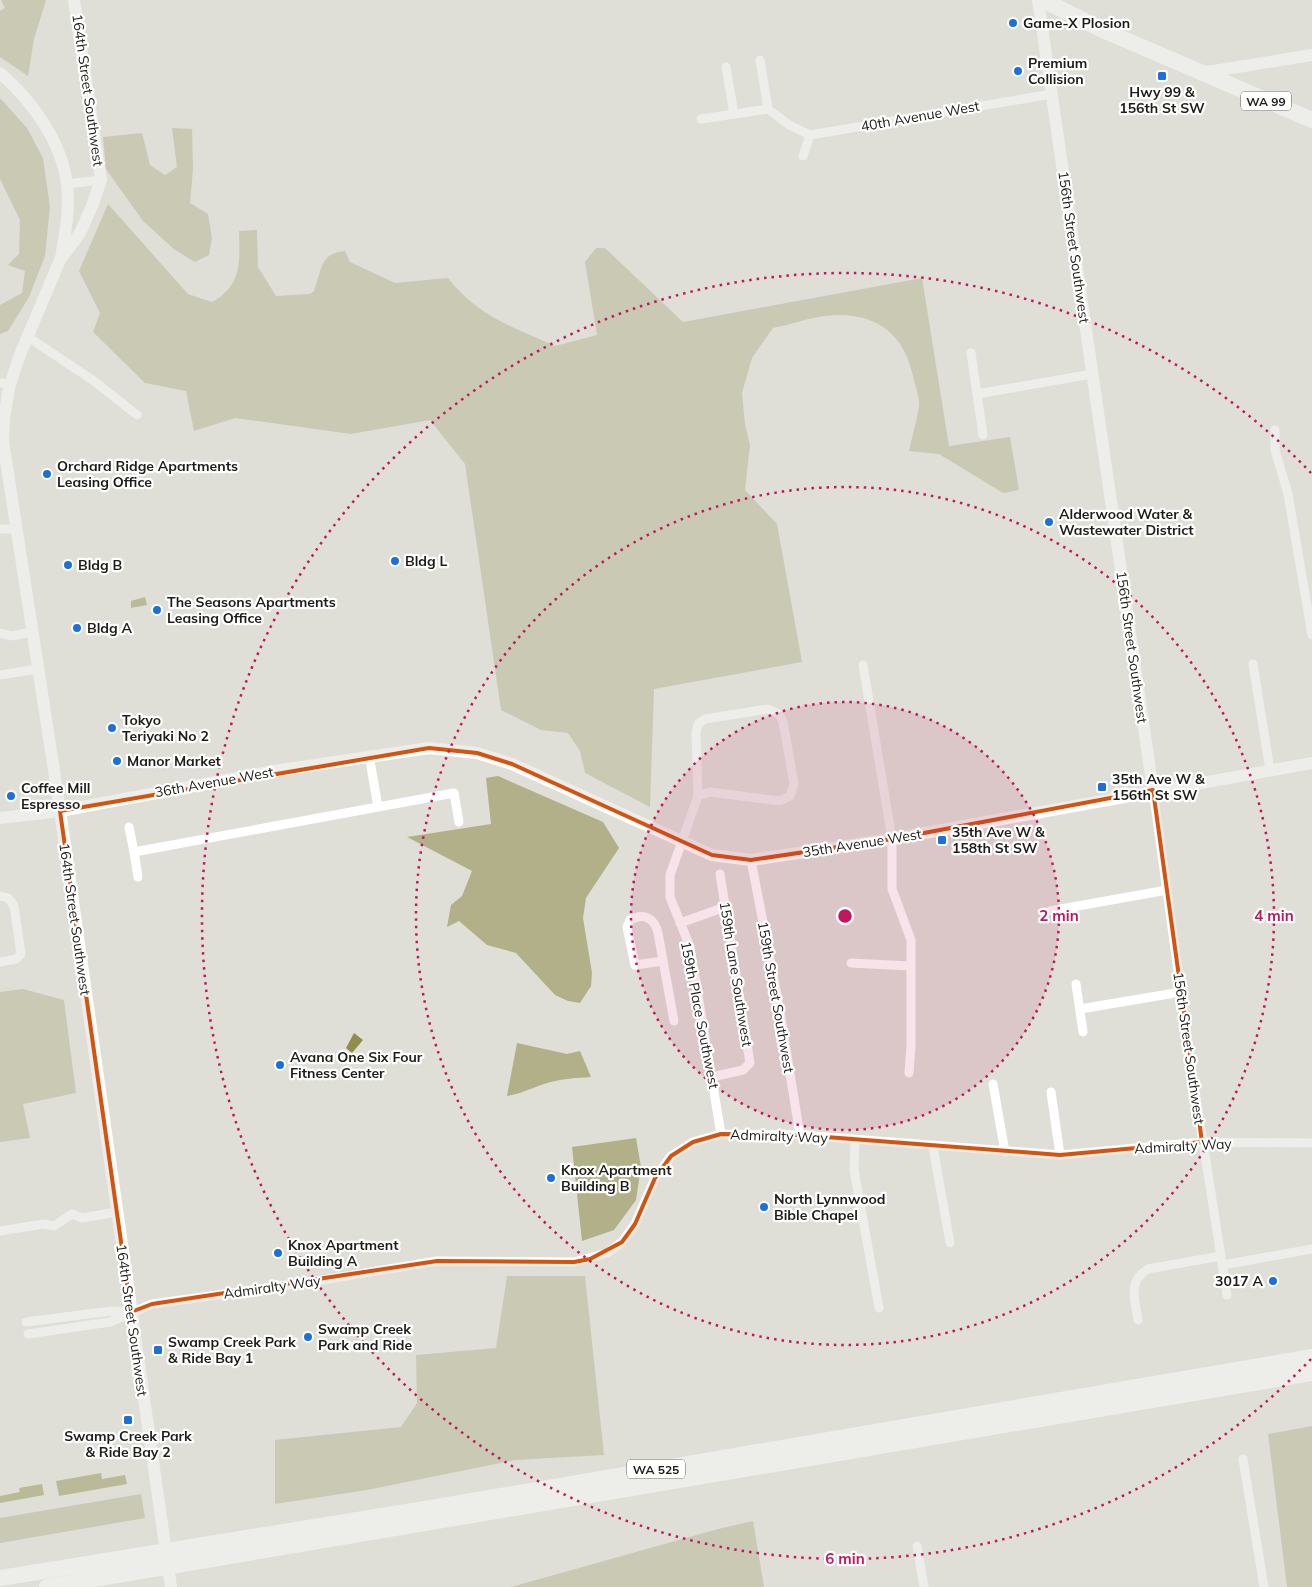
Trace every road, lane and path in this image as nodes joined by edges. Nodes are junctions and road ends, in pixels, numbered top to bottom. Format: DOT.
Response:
graph roads {
  1 [pos="74,0"];
  2 [pos="1038,0"];
  3 [pos="1043,0"];
  4 [pos="1312,55"];
  5 [pos="760,60"];
  6 [pos="726,67"];
  7 [pos="0,73"];
  8 [pos="1201,73"];
  9 [pos="1052,94"];
  10 [pos="768,109"];
  11 [pos="734,114"];
  12 [pos="701,119"];
  13 [pos="1312,120"];
  14 [pos="810,135"];
  15 [pos="803,156"];
  16 [pos="100,180"];
  17 [pos="67,184"];
  18 [pos="60,260"];
  19 [pos="28,337"];
  20 [pos="971,353"];
  21 [pos="1092,374"];
  22 [pos="5,383"];
  23 [pos="977,394"];
  24 [pos="137,415"];
  25 [pos="1275,430"];
  26 [pos="983,434"];
  27 [pos="4,478"];
  28 [pos="0,529"];
  29 [pos="16,529"];
  30 [pos="31,632"];
  31 [pos="0,633"];
  32 [pos="1312,634"];
  33 [pos="863,664"];
  34 [pos="1253,664"];
  35 [pos="37,669"];
  36 [pos="0,675"];
  37 [pos="429,748"];
  38 [pos="369,755"];
  39 [pos="1312,763"];
  40 [pos="1270,770"];
  41 [pos="1153,790"];
  42 [pos="698,796"];
  43 [pos="378,808"];
  44 [pos="60,811"];
  45 [pos="0,818"];
  46 [pos="459,822"];
  47 [pos="129,827"];
  48 [pos="892,839"];
  49 [pos="683,843"];
  50 [pos="134,852"];
  51 [pos="751,860"];
  52 [pos="720,874"];
  53 [pos="138,877"];
  54 [pos="1167,890"];
  55 [pos="0,896"];
  56 [pos="725,908"];
  57 [pos="1050,911"];
  58 [pos="680,924"];
  59 [pos="663,961"];
  60 [pos="0,962"];
  61 [pos="851,963"];
  62 [pos="910,966"];
  63 [pos="1076,984"];
  64 [pos="1181,992"];
  65 [pos="1080,1009"];
  66 [pos="674,1021"];
  67 [pos="1083,1032"];
  68 [pos="909,1073"];
  69 [pos="712,1077"];
  70 [pos="993,1084"];
  71 [pos="1050,1092"];
  72 [pos="722,1134"];
  73 [pos="800,1135"];
  74 [pos="855,1140"];
  75 [pos="1202,1142"];
  76 [pos="1312,1143"];
  77 [pos="933,1147"];
  78 [pos="1005,1152"];
  79 [pos="1060,1155"];
  80 [pos="117,1212"];
  81 [pos="0,1231"];
  82 [pos="950,1243"];
  83 [pos="1312,1249"];
  84 [pos="1222,1260"];
  85 [pos="1227,1295"];
  86 [pos="878,1308"];
  87 [pos="131,1312"];
  88 [pos="1138,1320"];
  89 [pos="26,1322"];
  90 [pos="28,1334"];
  91 [pos="1312,1357"];
  92 [pos="1312,1373"];
  93 [pos="1243,1459"];
  94 [pos="917,1546"];
  95 [pos="0,1578"];
  96 [pos="47,1587"];
  97 [pos="172,1587"];
  98 [pos="924,1587"];
  99 [pos="1264,1587"];
  1 -- 16 [label="street, 164th Street Southwest"];
  2 -- 9 [label="street, 156th Street Southwest"];
  3 -- 8 [label="highway, WA 99"];
  4 -- 8 [label="street"];
  5 -- 10 [label="street"];
  6 -- 11 [label="street"];
  7 -- 17 [label="street"];
  8 -- 13 [label="highway, WA 99"];
  9 -- 14 [label="street, 40th Avenue West"];
  9 -- 21 [label="street, 156th Street Southwest"];
  10 -- 11 [label="street"];
  10 -- 14 [label="street"];
  11 -- 12 [label="street"];
  14 -- 15 [label="street"];
  16 -- 17 [label="street"];
  16 -- 18 [label="street"];
  17 -- 18 [label="street"];
  18 -- 19 [label="street, 164th Street Southwest"];
  19 -- 22 [label="street, 164th Street Southwest"];
  19 -- 24 [label="street"];
  20 -- 23 [label="street"];
  21 -- 23 [label="street"];
  21 -- 41 [label="street, 156th Street Southwest"];
  22 -- 27 [label="street, 164th Street Southwest"];
  23 -- 26 [label="street"];
  25 -- 32 [label="street"];
  27 -- 29 [label="street, 164th Street Southwest"];
  28 -- 29 [label="street"];
  29 -- 30 [label="street, 164th Street Southwest"];
  30 -- 31 [label="street"];
  30 -- 35 [label="street, 164th Street Southwest"];
  33 -- 48 [label="street"];
  34 -- 40 [label="street"];
  35 -- 36 [label="street"];
  35 -- 44 [label="street, 164th Street Southwest"];
  37 -- 38 [label="street, 36th Avenue West"];
  37 -- 49 [label="street, 35th Avenue West"];
  38 -- 43 [label="street"];
  38 -- 44 [label="street, 36th Avenue West"];
  39 -- 40 [label="street, 35th Avenue West"];
  40 -- 41 [label="street, 35th Avenue West"];
  41 -- 48 [label="street, 35th Avenue West"];
  41 -- 54 [label="street, 156th Street Southwest"];
  42 -- 42 [label="street, 159th Place Southwest"];
  42 -- 49 [label="street, 159th Place Southwest"];
  43 -- 46 [label="street"];
  43 -- 50 [label="street"];
  44 -- 45 [label="street, 36th Avenue West"];
  44 -- 80 [label="street, 164th Street Southwest"];
  47 -- 50 [label="street"];
  48 -- 51 [label="street, 35th Avenue West"];
  48 -- 62 [label="street"];
  49 -- 51 [label="street, 35th Avenue West"];
  49 -- 58 [label="street, 159th Place Southwest"];
  50 -- 53 [label="street"];
  51 -- 73 [label="street, 159th Street Southwest"];
  52 -- 56 [label="street, 159th Lane Southwest"];
  54 -- 57 [label="street"];
  54 -- 64 [label="street, 156th Street Southwest"];
  55 -- 60 [label="street"];
  56 -- 58 [label="street"];
  56 -- 69 [label="street, 159th Lane Southwest"];
  58 -- 69 [label="street, 159th Place Southwest"];
  59 -- 59 [label="street"];
  59 -- 66 [label="street"];
  61 -- 62 [label="street"];
  62 -- 68 [label="street"];
  63 -- 65 [label="street"];
  64 -- 65 [label="street"];
  64 -- 75 [label="street, 156th Street Southwest"];
  65 -- 67 [label="street"];
  69 -- 72 [label="street, 159th Place Southwest"];
  70 -- 78 [label="street"];
  71 -- 79 [label="street"];
  72 -- 73 [label="street, Admiralty Way"];
  72 -- 87 [label="street, Admiralty Way"];
  73 -- 74 [label="street, Admiralty Way"];
  74 -- 77 [label="street, Admiralty Way"];
  74 -- 86 [label="street"];
  75 -- 76 [label="street, Admiralty Way"];
  75 -- 79 [label="street, Admiralty Way"];
  75 -- 84 [label="street, 156th Street Southwest"];
  77 -- 78 [label="street, Admiralty Way"];
  77 -- 82 [label="street"];
  78 -- 79 [label="street, Admiralty Way"];
  80 -- 81 [label="street"];
  80 -- 87 [label="street, 164th Street Southwest"];
  83 -- 84 [label="street"];
  84 -- 85 [label="street, 156th Street Southwest"];
  84 -- 88 [label="street"];
  87 -- 89 [label="street"];
  87 -- 90 [label="street, Admiralty Way"];
  87 -- 97 [label="street, 164th Street Southwest"];
  91 -- 95 [label="highway, WA 525"];
  92 -- 96 [label="highway, WA 525"];
  93 -- 99 [label="street"];
  94 -- 98 [label="street"];
}
